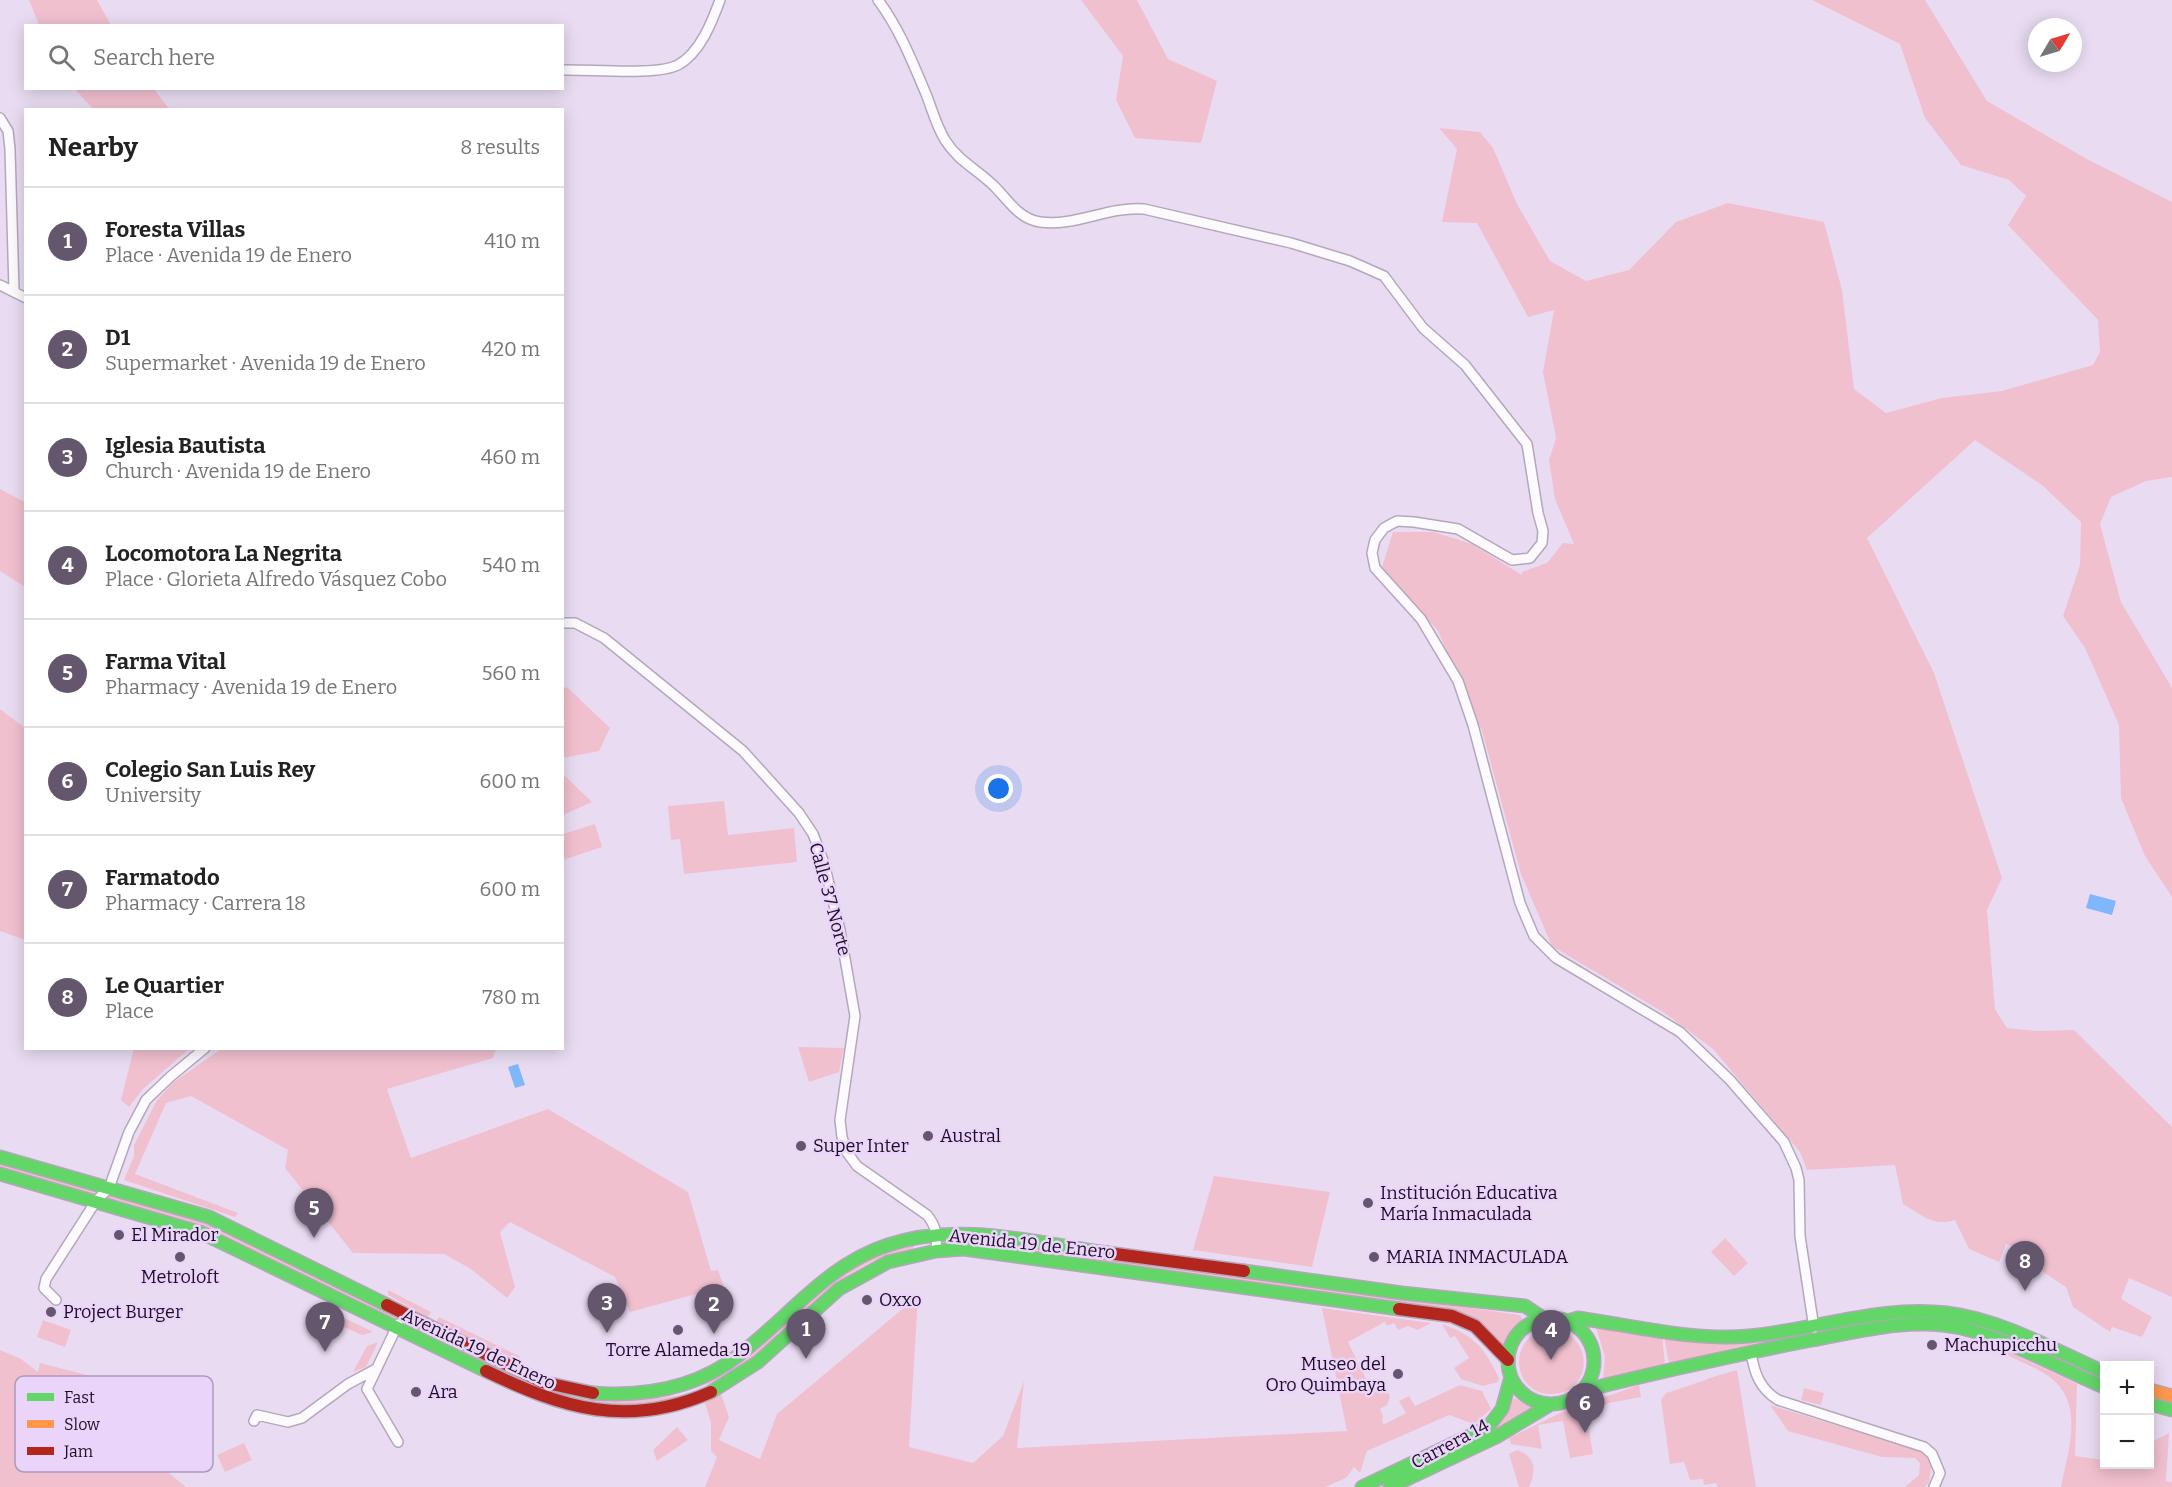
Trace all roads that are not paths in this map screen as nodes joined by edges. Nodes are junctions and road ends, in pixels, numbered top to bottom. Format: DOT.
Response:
graph roads {
  1 [pos="720,0"];
  2 [pos="878,0"];
  3 [pos="564,70"];
  4 [pos="0,118"];
  5 [pos="0,285"];
  6 [pos="14,290"];
  7 [pos="24,297"];
  8 [pos="564,624"];
  9 [pos="203,1050"];
  10 [pos="0,1157"];
  11 [pos="0,1174"];
  12 [pos="109,1188"];
  13 [pos="96,1201"];
  14 [pos="937,1234"];
  15 [pos="936,1251"];
  16 [pos="56,1300"];
  17 [pos="403,1313"];
  18 [pos="1543,1318"];
  19 [pos="1568,1321"];
  20 [pos="1866,1324"];
  21 [pos="396,1328"];
  22 [pos="1814,1328"];
  23 [pos="1751,1352"];
  24 [pos="1508,1360"];
  25 [pos="376,1369"];
  26 [pos="2100,1370"];
  27 [pos="1511,1377"];
  28 [pos="2100,1385"];
  29 [pos="1581,1391"];
  30 [pos="2154,1391"];
  31 [pos="2172,1396"];
  32 [pos="1551,1404"];
  33 [pos="2154,1405"];
  34 [pos="2172,1410"];
  35 [pos="254,1421"];
  36 [pos="398,1442"];
  37 [pos="1362,1487"];
  38 [pos="1390,1487"];
  39 [pos="1934,1487"];
  1 -- 3 [label="street"];
  2 -- 22 [label="street"];
  4 -- 6 [label="street"];
  5 -- 6 [label="street"];
  6 -- 7 [label="street"];
  8 -- 14 [label="street, Calle 37 Norte"];
  9 -- 12 [label="street"];
  10 -- 12 [label="main road, Avenida 19 de Enero"];
  11 -- 13 [label="main road, Avenida 19 de Enero"];
  12 -- 13 [label="street"];
  12 -- 17 [label="main road, Avenida 19 de Enero"];
  13 -- 16 [label="street"];
  13 -- 21 [label="main road, Avenida 19 de Enero"];
  14 -- 15 [label="street"];
  14 -- 17 [label="main road, Avenida 19 de Enero"];
  14 -- 18 [label="main road, Avenida 19 de Enero"];
  15 -- 21 [label="main road, Avenida 19 de Enero"];
  15 -- 24 [label="main road, Avenida 19 de Enero"];
  17 -- 21 [label="street"];
  18 -- 19 [label="main road"];
  18 -- 24 [label="main road"];
  19 -- 22 [label="main road"];
  19 -- 29 [label="main road"];
  20 -- 22 [label="main road"];
  20 -- 23 [label="main road"];
  20 -- 26 [label="main road"];
  20 -- 28 [label="main road"];
  21 -- 25 [label="street"];
  23 -- 29 [label="main road"];
  23 -- 39 [label="street"];
  24 -- 27 [label="main road"];
  25 -- 35 [label="street"];
  25 -- 36 [label="street"];
  27 -- 32 [label="main road"];
  27 -- 37 [label="main road, Carrera 14"];
  29 -- 32 [label="main road"];
  30 -- 31 [label="main road"];
  32 -- 38 [label="main road, Carrera 14"];
  33 -- 34 [label="main road"];
}
